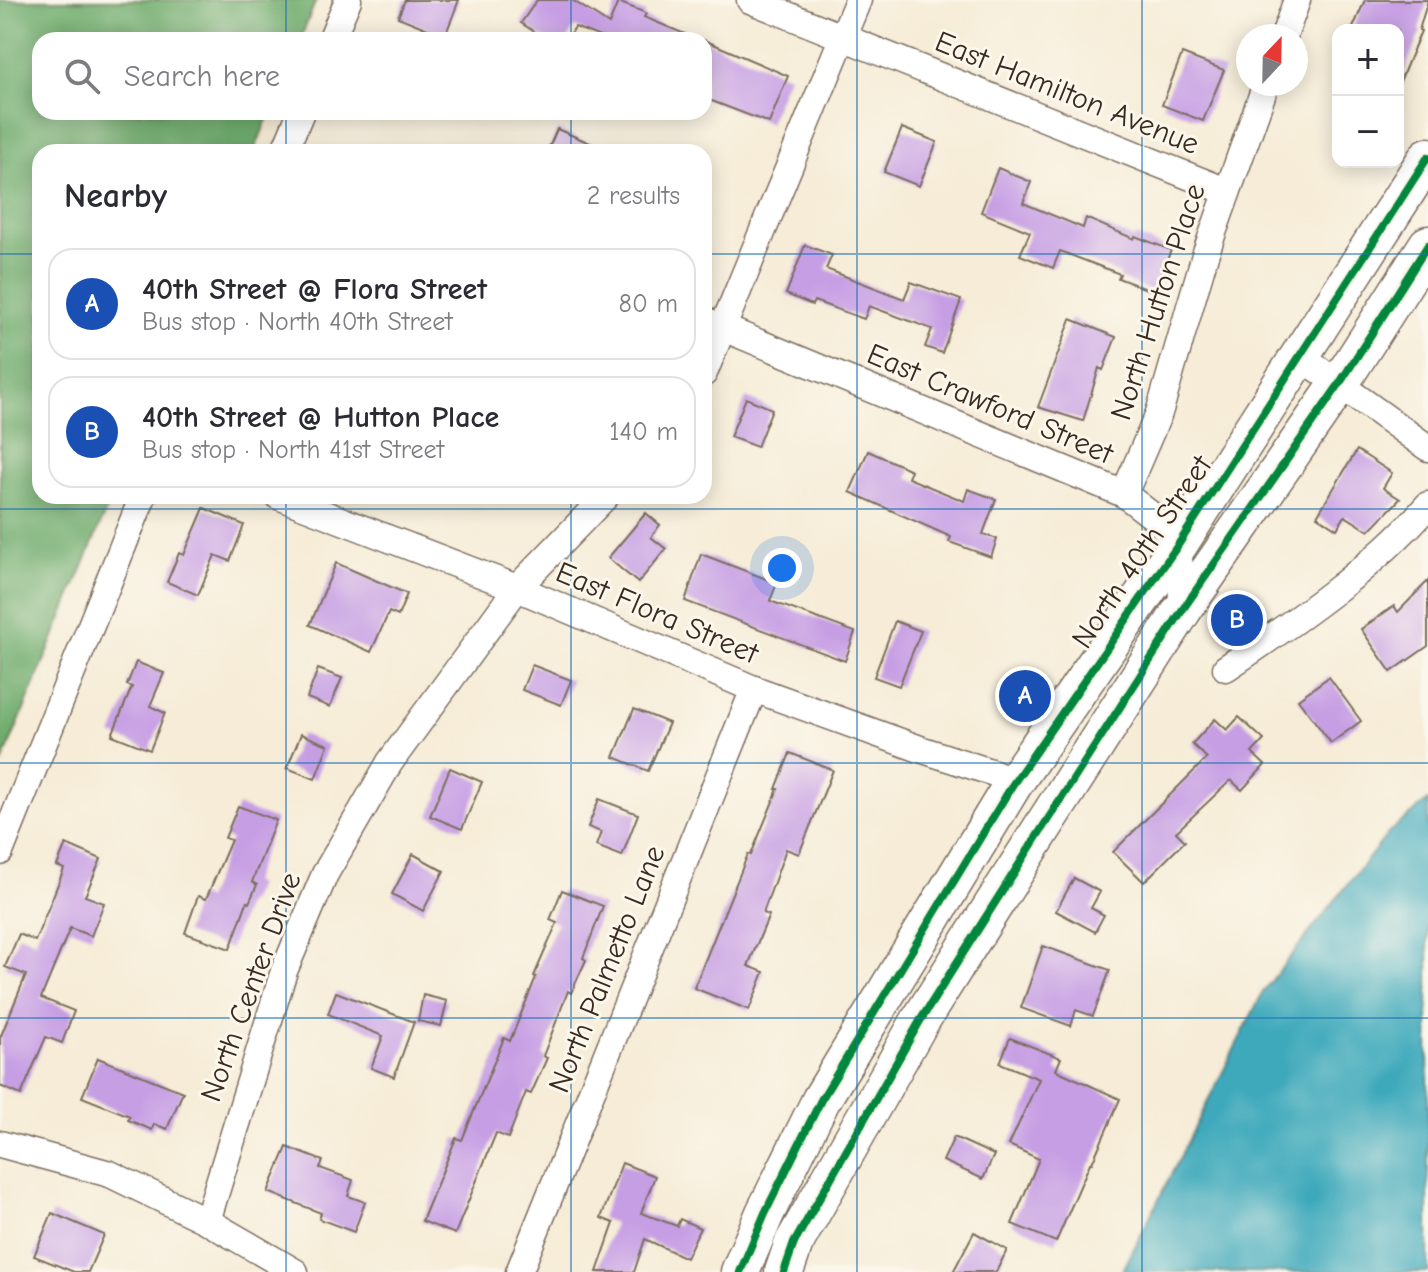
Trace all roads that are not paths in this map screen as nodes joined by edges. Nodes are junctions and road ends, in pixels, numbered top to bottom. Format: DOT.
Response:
graph roads {
  1 [pos="348,0"];
  2 [pos="750,0"];
  3 [pos="858,0"];
  4 [pos="1297,0"];
  5 [pos="1288,24"];
  6 [pos="334,32"];
  7 [pos="842,37"];
  8 [pos="1262,96"];
  9 [pos="298,120"];
  10 [pos="287,144"];
  11 [pos="1428,157"];
  12 [pos="1226,191"];
  13 [pos="1428,245"];
  14 [pos="714,324"];
  15 [pos="1300,356"];
  16 [pos="1338,386"];
  17 [pos="1428,448"];
  18 [pos="1124,494"];
  19 [pos="140,504"];
  20 [pos="299,504"];
  21 [pos="598,504"];
  22 [pos="1428,505"];
  23 [pos="1178,545"];
  24 [pos="517,588"];
  25 [pos="1183,609"];
  26 [pos="1226,668"];
  27 [pos="754,689"];
  28 [pos="1013,784"];
  29 [pos="0,852"];
  30 [pos="0,1144"];
  31 [pos="207,1221"];
  32 [pos="295,1272"];
  33 [pos="519,1272"];
  34 [pos="740,1272"];
  35 [pos="784,1272"];
  1 -- 6 [label="street"];
  2 -- 7 [label="street, East Hamilton Avenue"];
  3 -- 7 [label="street"];
  4 -- 5 [label="street"];
  7 -- 12 [label="street, East Hamilton Avenue"];
  7 -- 14 [label="street"];
  8 -- 12 [label="street, North Hutton Place"];
  9 -- 10 [label="street"];
  11 -- 15 [label="main road, North 40th Street"];
  12 -- 18 [label="street, North Hutton Place"];
  13 -- 16 [label="main road"];
  14 -- 18 [label="street, East Crawford Street"];
  15 -- 16 [label="street"];
  15 -- 23 [label="main road, North 40th Street"];
  16 -- 17 [label="street"];
  16 -- 25 [label="main road"];
  18 -- 23 [label="street, East Crawford Street"];
  19 -- 29 [label="street"];
  20 -- 24 [label="street, East Flora Street"];
  21 -- 24 [label="street, North Center Drive"];
  22 -- 26 [label="street"];
  23 -- 25 [label="street"];
  23 -- 28 [label="main road, North 40th Street"];
  24 -- 27 [label="street, East Flora Street"];
  24 -- 31 [label="street, North Center Drive"];
  25 -- 35 [label="main road"];
  27 -- 28 [label="street, East Flora Street"];
  27 -- 33 [label="street, North Palmetto Lane"];
  28 -- 34 [label="main road, North 40th Street"];
  30 -- 31 [label="street"];
  31 -- 32 [label="street"];
}
